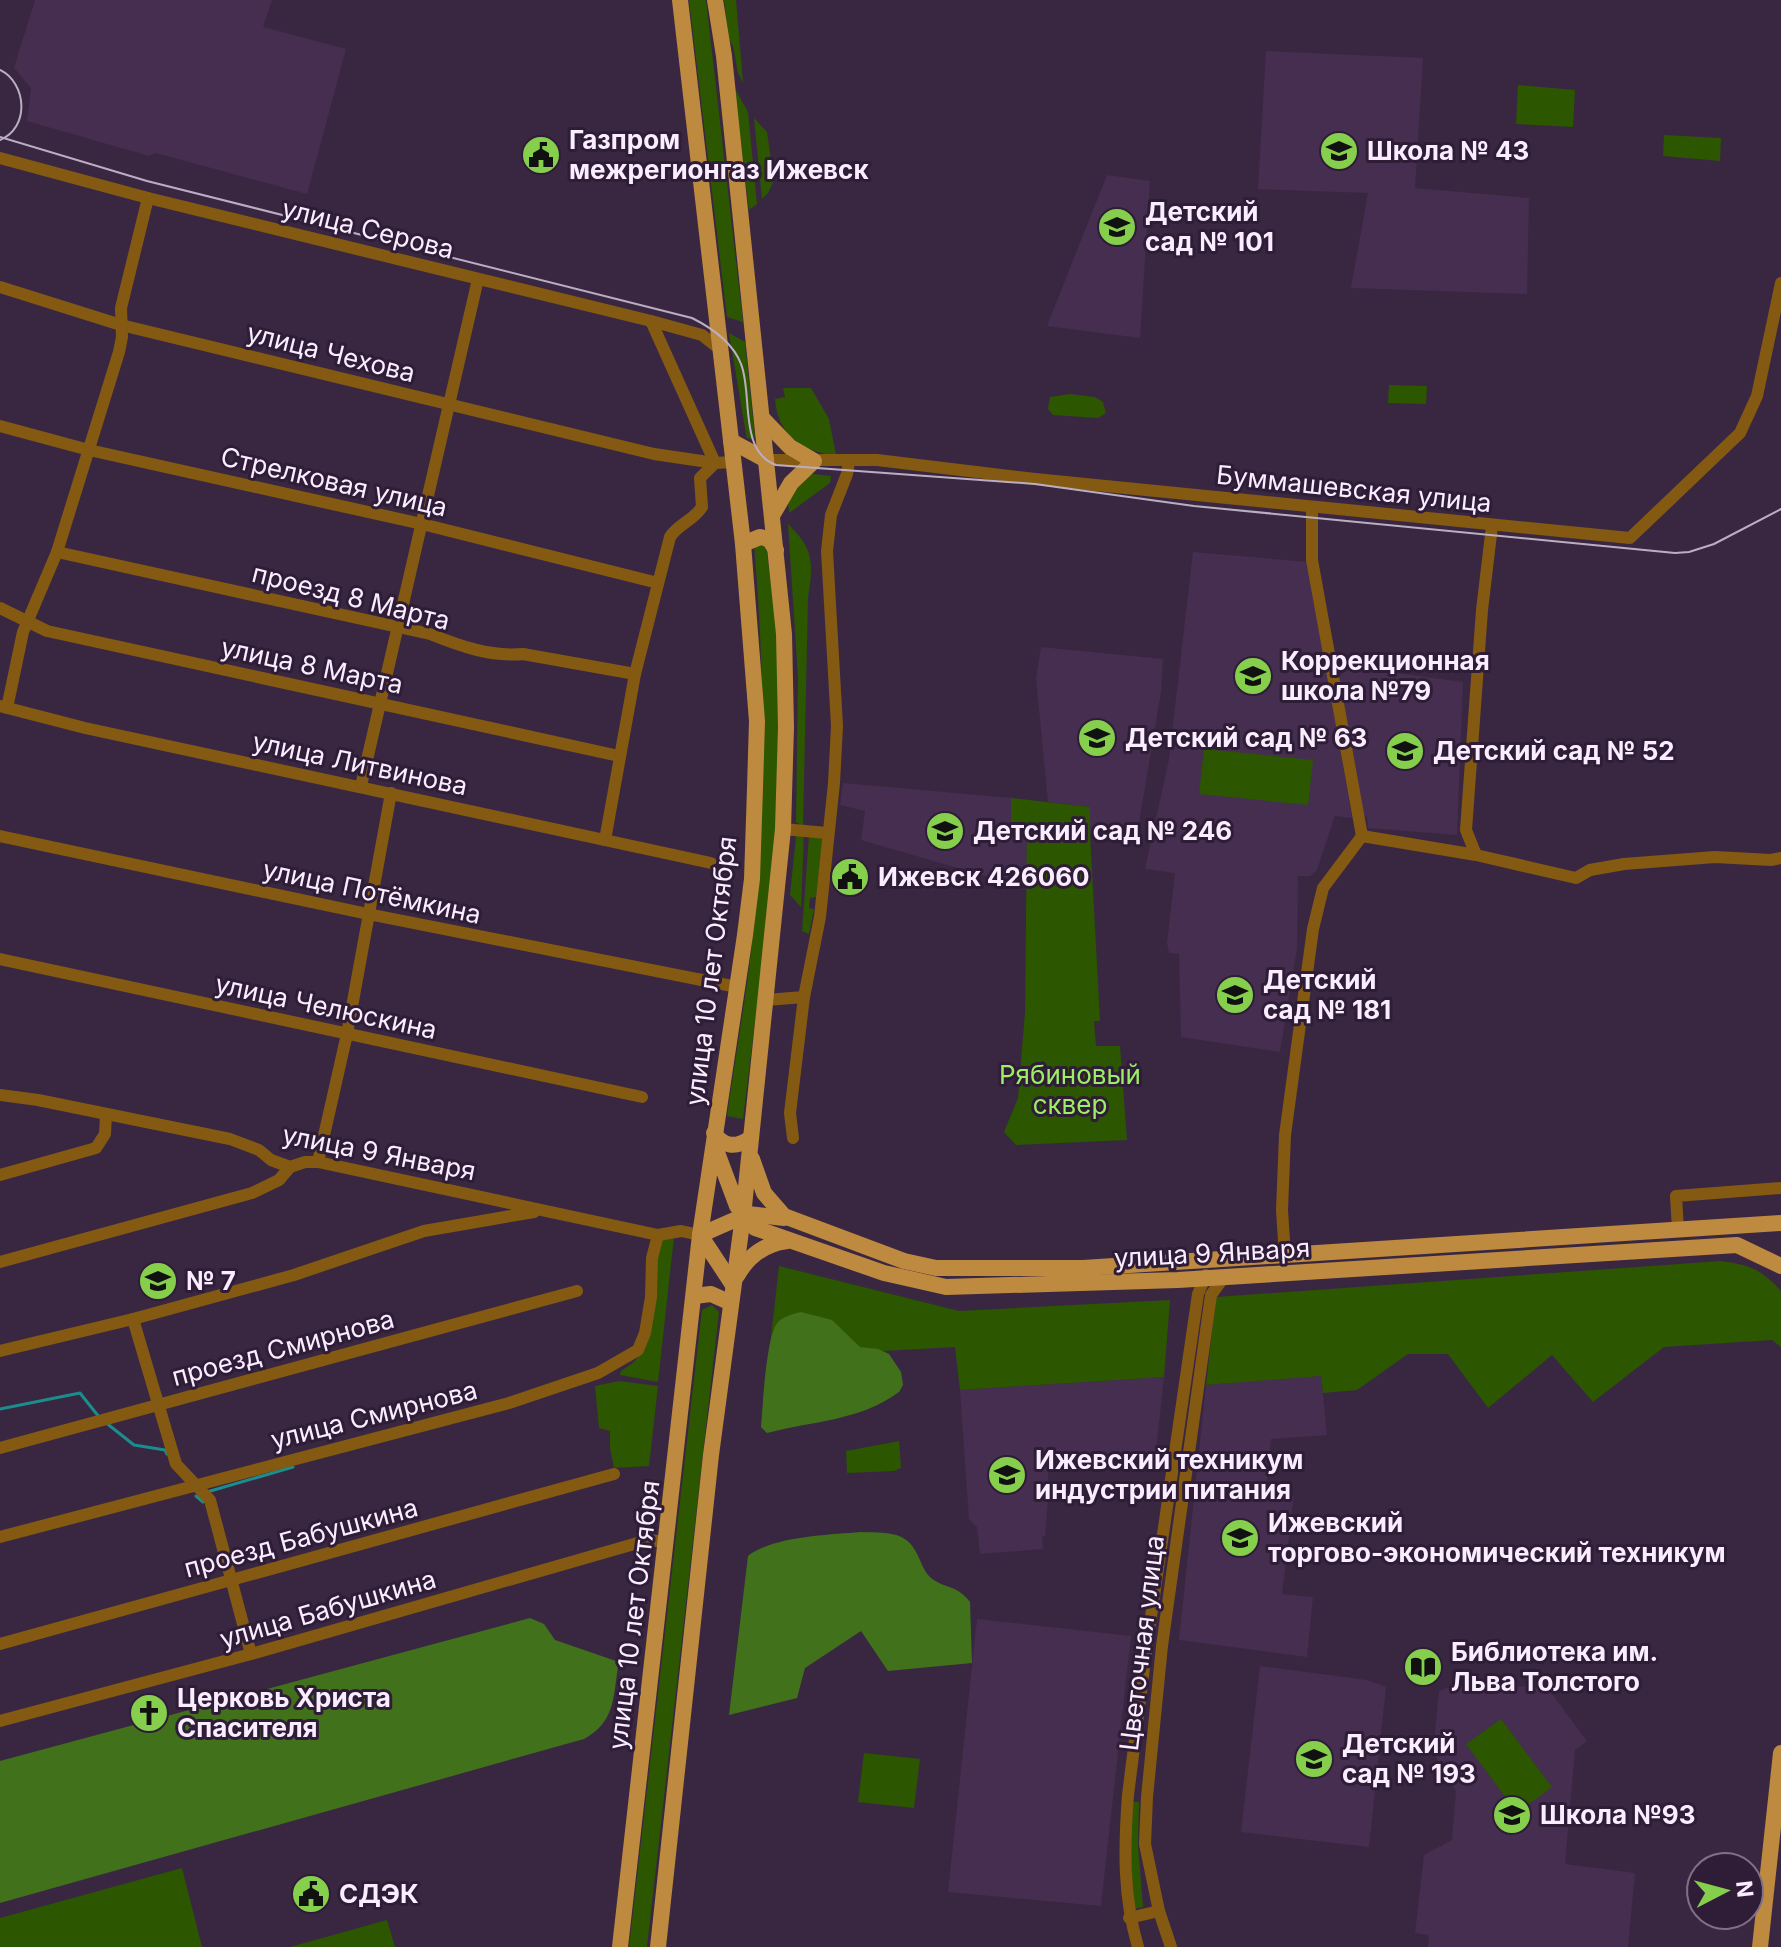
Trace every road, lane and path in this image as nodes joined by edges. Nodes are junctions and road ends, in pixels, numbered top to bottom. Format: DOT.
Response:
graph roads {
  1 [pos="680,0"];
  2 [pos="715,0"];
  3 [pos="0,158"];
  4 [pos="148,198"];
  5 [pos="478,279"];
  6 [pos="1781,283"];
  7 [pos="0,287"];
  8 [pos="651,321"];
  9 [pos="121,325"];
  10 [pos="721,350"];
  11 [pos="448,404"];
  12 [pos="762,418"];
  13 [pos="0,426"];
  14 [pos="731,441"];
  15 [pos="89,450"];
  16 [pos="766,460"];
  17 [pos="814,461"];
  18 [pos="849,461"];
  19 [pos="734,462"];
  20 [pos="715,463"];
  21 [pos="1312,507"];
  22 [pos="773,514"];
  23 [pos="422,524"];
  24 [pos="1492,526"];
  25 [pos="743,544"];
  26 [pos="776,550"];
  27 [pos="57,552"];
  28 [pos="658,583"];
  29 [pos="0,608"];
  30 [pos="30,621"];
  31 [pos="396,626"];
  32 [pos="635,674"];
  33 [pos="378,702"];
  34 [pos="4,707"];
  35 [pos="619,756"];
  36 [pos="361,786"];
  37 [pos="391,793"];
  38 [pos="783,829"];
  39 [pos="827,833"];
  40 [pos="0,836"];
  41 [pos="1362,836"];
  42 [pos="605,840"];
  43 [pos="1476,855"];
  44 [pos="1781,858"];
  45 [pos="711,863"];
  46 [pos="368,914"];
  47 [pos="0,959"];
  48 [pos="737,987"];
  49 [pos="804,997"];
  50 [pos="766,1000"];
  51 [pos="347,1034"];
  52 [pos="0,1095"];
  53 [pos="642,1097"];
  54 [pos="106,1115"];
  55 [pos="714,1133"];
  56 [pos="793,1138"];
  57 [pos="749,1139"];
  58 [pos="318,1162"];
  59 [pos="290,1167"];
  60 [pos="0,1175"];
  61 [pos="1781,1188"];
  62 [pos="544,1210"];
  63 [pos="743,1216"];
  64 [pos="789,1219"];
  65 [pos="1781,1223"];
  66 [pos="1678,1230"];
  67 [pos="658,1235"];
  68 [pos="700,1235"];
  69 [pos="795,1240"];
  70 [pos="1285,1256"];
  71 [pos="0,1262"];
  72 [pos="1184,1262"];
  73 [pos="1781,1266"];
  74 [pos="1223,1268"];
  75 [pos="733,1285"];
  76 [pos="1204,1289"];
  77 [pos="577,1291"];
  78 [pos="694,1296"];
  79 [pos="731,1303"];
  80 [pos="133,1319"];
  81 [pos="0,1351"];
  82 [pos="160,1405"];
  83 [pos="1175,1443"];
  84 [pos="1190,1445"];
  85 [pos="0,1448"];
  86 [pos="614,1474"];
  87 [pos="195,1485"];
  88 [pos="0,1537"];
  89 [pos="667,1542"];
  90 [pos="229,1580"];
  91 [pos="0,1644"];
  92 [pos="1147,1644"];
  93 [pos="1162,1646"];
  94 [pos="251,1654"];
  95 [pos="0,1721"];
  96 [pos="1781,1753"];
  97 [pos="1128,1795"];
  98 [pos="1147,1797"];
  99 [pos="1159,1911"];
  100 [pos="1129,1918"];
  101 [pos="620,1947"];
  102 [pos="658,1947"];
  103 [pos="1138,1947"];
  104 [pos="1171,1947"];
  105 [pos="1760,1947"];
  1 -- 10 [label="main road, улица 10 лет Октября"];
  2 -- 12 [label="main road, улица 10 лет Октября"];
  3 -- 4 [label="street, улица Серова"];
  4 -- 5 [label="street, улица Серова"];
  4 -- 9 [label="street"];
  5 -- 8 [label="street, улица Серова"];
  5 -- 11 [label="street"];
  6 -- 24 [label="street, Буммашевская улица"];
  7 -- 9 [label="street, улица Чехова"];
  8 -- 10 [label="street, улица Серова"];
  8 -- 20 [label="street"];
  9 -- 11 [label="street, улица Чехова"];
  9 -- 15 [label="street"];
  10 -- 14 [label="main road, улица 10 лет Октября"];
  11 -- 20 [label="street, улица Чехова"];
  11 -- 23 [label="street"];
  12 -- 16 [label="main road, улица 10 лет Октября"];
  12 -- 17 [label="main road"];
  13 -- 15 [label="street, Стрелковая улица"];
  14 -- 16 [label="main road"];
  14 -- 19 [label="main road, улица 10 лет Октября"];
  15 -- 23 [label="street, Стрелковая улица"];
  15 -- 27 [label="street"];
  16 -- 17 [label="street, Буммашевская улица"];
  16 -- 22 [label="main road, улица 10 лет Октября"];
  17 -- 18 [label="street, Буммашевская улица"];
  17 -- 22 [label="main road"];
  18 -- 21 [label="street, Буммашевская улица"];
  18 -- 39 [label="street"];
  19 -- 20 [label="street, улица Чехова"];
  19 -- 25 [label="main road, улица 10 лет Октября"];
  20 -- 28 [label="street"];
  21 -- 24 [label="street, Буммашевская улица"];
  21 -- 41 [label="street"];
  22 -- 26 [label="main road, улица 10 лет Октября"];
  23 -- 28 [label="street, Стрелковая улица"];
  23 -- 31 [label="street"];
  24 -- 43 [label="street"];
  25 -- 26 [label="main road"];
  25 -- 48 [label="main road, улица 10 лет Октября"];
  26 -- 38 [label="main road, улица 10 лет Октября"];
  27 -- 30 [label="street"];
  27 -- 31 [label="street, проезд 8 Марта"];
  28 -- 32 [label="street"];
  29 -- 30 [label="street, улица 8 Марта"];
  30 -- 33 [label="street, улица 8 Марта"];
  30 -- 34 [label="street"];
  31 -- 32 [label="street, проезд 8 Марта"];
  31 -- 33 [label="street"];
  32 -- 35 [label="street"];
  33 -- 35 [label="street, улица 8 Марта"];
  33 -- 36 [label="street"];
  34 -- 36 [label="street, улица Литвинова"];
  35 -- 42 [label="street"];
  36 -- 37 [label="street, улица Литвинова"];
  37 -- 42 [label="street, улица Литвинова"];
  37 -- 46 [label="street"];
  38 -- 39 [label="street"];
  38 -- 50 [label="main road, улица 10 лет Октября"];
  39 -- 49 [label="street"];
  40 -- 46 [label="street, улица Потёмкина"];
  41 -- 43 [label="street"];
  41 -- 70 [label="street"];
  42 -- 45 [label="street, улица Литвинова"];
  43 -- 44 [label="street"];
  46 -- 48 [label="street, улица Потёмкина"];
  46 -- 51 [label="street"];
  47 -- 51 [label="street, улица Челюскина"];
  48 -- 55 [label="main road, улица 10 лет Октября"];
  49 -- 50 [label="street"];
  49 -- 56 [label="street"];
  50 -- 57 [label="main road, улица 10 лет Октября"];
  51 -- 53 [label="street, улица Челюскина"];
  51 -- 58 [label="street"];
  52 -- 54 [label="street, улица 9 Января"];
  54 -- 59 [label="street, улица 9 Января"];
  54 -- 60 [label="street"];
  55 -- 57 [label="main road"];
  55 -- 63 [label="main road"];
  55 -- 68 [label="main road, улица 10 лет Октября"];
  57 -- 63 [label="main road, улица 10 лет Октября"];
  57 -- 64 [label="main road, улица 9 Января"];
  58 -- 59 [label="street, улица 9 Января"];
  58 -- 62 [label="street, улица 9 Января"];
  59 -- 71 [label="street"];
  61 -- 66 [label="street"];
  62 -- 67 [label="street, улица 9 Января"];
  62 -- 80 [label="street"];
  63 -- 64 [label="main road"];
  63 -- 68 [label="main road"];
  63 -- 69 [label="main road, улица 9 Января"];
  63 -- 75 [label="main road, улица 10 лет Октября"];
  64 -- 72 [label="main road, улица 9 Января"];
  65 -- 66 [label="main road, улица 9 Января"];
  66 -- 70 [label="main road, улица 9 Января"];
  67 -- 68 [label="street, улица 9 Января"];
  67 -- 87 [label="street, улица Смирнова"];
  68 -- 75 [label="main road"];
  68 -- 78 [label="main road, улица 10 лет Октября"];
  69 -- 75 [label="main road"];
  69 -- 76 [label="main road, улица 9 Января"];
  70 -- 74 [label="main road, улица 9 Января"];
  72 -- 74 [label="main road, улица 9 Января"];
  72 -- 76 [label="street"];
  73 -- 74 [label="main road, улица 9 Января"];
  74 -- 76 [label="main road, улица 9 Января"];
  75 -- 79 [label="main road, улица 10 лет Октября"];
  76 -- 83 [label="street, Цветочная улица"];
  76 -- 84 [label="street, Цветочная улица"];
  77 -- 82 [label="street, проезд Смирнова"];
  78 -- 79 [label="main road"];
  78 -- 89 [label="main road, улица 10 лет Октября"];
  79 -- 102 [label="main road, улица 10 лет Октября"];
  80 -- 81 [label="street"];
  80 -- 82 [label="street"];
  82 -- 85 [label="street, проезд Смирнова"];
  82 -- 87 [label="street"];
  83 -- 84 [label="street"];
  83 -- 92 [label="street, Цветочная улица"];
  84 -- 93 [label="street, Цветочная улица"];
  86 -- 90 [label="street, проезд Бабушкина"];
  87 -- 88 [label="street, улица Смирнова"];
  87 -- 90 [label="street"];
  89 -- 94 [label="street, улица Бабушкина"];
  89 -- 101 [label="main road, улица 10 лет Октября"];
  90 -- 91 [label="street, проезд Бабушкина"];
  90 -- 94 [label="street"];
  92 -- 93 [label="street"];
  92 -- 97 [label="street, Цветочная улица"];
  93 -- 98 [label="street, Цветочная улица"];
  94 -- 95 [label="street, улица Бабушкина"];
  96 -- 105 [label="main road"];
  97 -- 98 [label="street"];
  97 -- 100 [label="street, Цветочная улица"];
  98 -- 99 [label="street, Цветочная улица"];
  99 -- 100 [label="street"];
  99 -- 104 [label="street, Цветочная улица"];
  100 -- 103 [label="street, Цветочная улица"];
}
